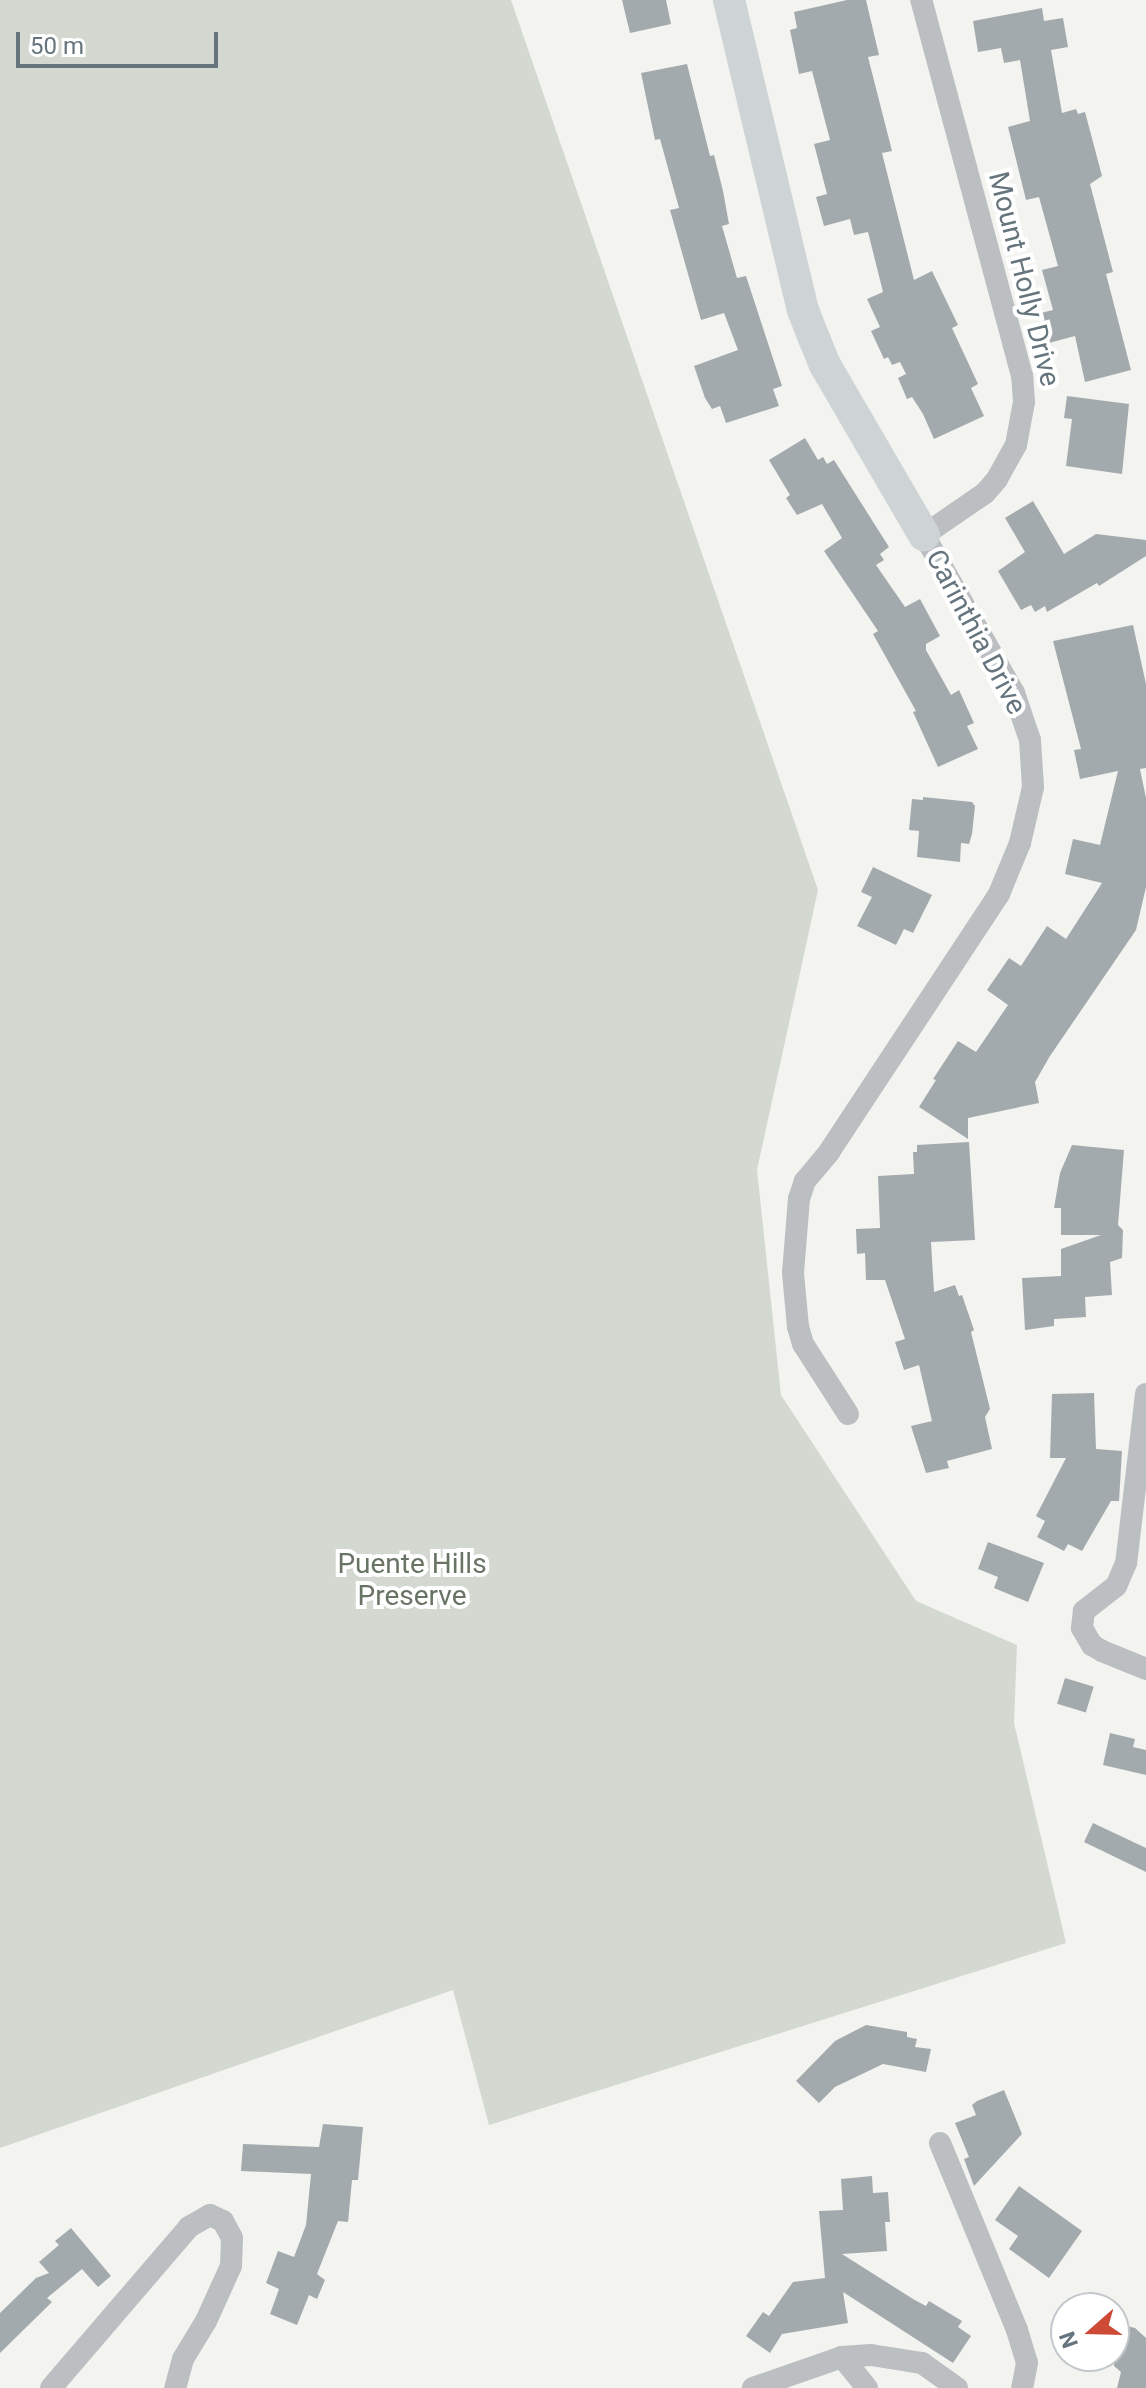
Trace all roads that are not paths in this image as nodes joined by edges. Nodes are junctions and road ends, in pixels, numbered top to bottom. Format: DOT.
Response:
graph roads {
  1 [pos="729,0"];
  2 [pos="921,0"];
  3 [pos="924,535"];
  4 [pos="1146,1394"];
  5 [pos="848,1414"];
  6 [pos="1146,1669"];
  7 [pos="940,2143"];
  8 [pos="842,2357"];
  9 [pos="51,2388"];
  10 [pos="175,2388"];
  11 [pos="753,2388"];
  12 [pos="867,2388"];
  13 [pos="957,2388"];
  14 [pos="1022,2388"];
  1 -- 3 [label="street, Carinthia Drive"];
  2 -- 3 [label="street, Mount Holly Drive"];
  3 -- 5 [label="street, Carinthia Drive"];
  4 -- 6 [label="street"];
  7 -- 14 [label="street"];
  8 -- 11 [label="street"];
  8 -- 12 [label="street"];
  8 -- 13 [label="street"];
  9 -- 10 [label="street"];
}
